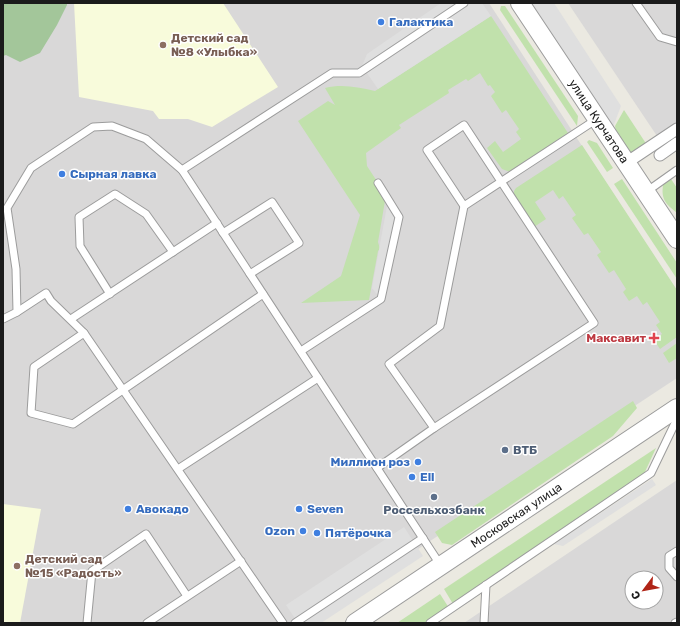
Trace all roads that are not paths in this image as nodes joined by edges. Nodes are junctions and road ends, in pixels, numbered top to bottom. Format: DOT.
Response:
graph roads {
  1 [pos="464,3"];
  2 [pos="520,3"];
  3 [pos="636,3"];
  4 [pos="677,42"];
  5 [pos="597,119"];
  6 [pos="677,129"];
  7 [pos="677,143"];
  8 [pos="660,155"];
  9 [pos="626,163"];
  10 [pos="182,170"];
  11 [pos="677,170"];
  12 [pos="501,182"];
  13 [pos="378,183"];
  14 [pos="646,192"];
  15 [pos="464,206"];
  16 [pos="5,208"];
  17 [pos="217,223"];
  18 [pos="223,233"];
  19 [pos="677,239"];
  20 [pos="173,252"];
  21 [pos="250,274"];
  22 [pos="110,294"];
  23 [pos="263,294"];
  24 [pos="17,312"];
  25 [pos="3,319"];
  26 [pos="71,319"];
  27 [pos="84,333"];
  28 [pos="300,351"];
  29 [pos="318,378"];
  30 [pos="123,390"];
  31 [pos="677,408"];
  32 [pos="677,419"];
  33 [pos="434,428"];
  34 [pos="377,468"];
  35 [pos="178,469"];
  36 [pos="423,538"];
  37 [pos="677,551"];
  38 [pos="241,561"];
  39 [pos="441,566"];
  40 [pos="677,577"];
  41 [pos="486,585"];
  42 [pos="187,596"];
  43 [pos="87,623"];
  44 [pos="147,623"];
  45 [pos="283,623"];
  46 [pos="295,623"];
  47 [pos="355,623"];
  48 [pos="430,623"];
  49 [pos="484,623"];
  1 -- 10 [label="lane"];
  2 -- 5 [label="street, улица Курчатова"];
  3 -- 4 [label="lane"];
  5 -- 9 [label="street, улица Курчатова"];
  5 -- 12 [label="lane"];
  6 -- 9 [label="street"];
  7 -- 8 [label="street"];
  9 -- 14 [label="street, улица Курчатова"];
  10 -- 16 [label="lane"];
  10 -- 17 [label="lane"];
  11 -- 14 [label="lane"];
  12 -- 15 [label="lane"];
  12 -- 15 [label="lane"];
  12 -- 33 [label="lane"];
  13 -- 28 [label="lane"];
  14 -- 19 [label="street, улица Курчатова"];
  15 -- 33 [label="lane"];
  16 -- 24 [label="lane"];
  17 -- 18 [label="lane"];
  17 -- 20 [label="lane"];
  18 -- 21 [label="lane"];
  18 -- 21 [label="lane"];
  20 -- 22 [label="lane"];
  20 -- 22 [label="lane"];
  21 -- 23 [label="lane"];
  22 -- 26 [label="lane"];
  23 -- 28 [label="lane"];
  23 -- 30 [label="lane"];
  24 -- 25 [label="lane"];
  24 -- 26 [label="lane"];
  26 -- 27 [label="lane"];
  27 -- 30 [label="lane"];
  27 -- 30 [label="lane"];
  28 -- 29 [label="lane"];
  29 -- 34 [label="lane"];
  29 -- 35 [label="lane"];
  30 -- 35 [label="lane"];
  31 -- 39 [label="street, Московская улица"];
  32 -- 41 [label="lane"];
  33 -- 34 [label="lane"];
  34 -- 36 [label="lane"];
  35 -- 38 [label="lane"];
  36 -- 39 [label="lane"];
  36 -- 46 [label="lane"];
  37 -- 40 [label="lane"];
  38 -- 42 [label="lane"];
  38 -- 45 [label="lane"];
  39 -- 47 [label="street, Московская улица"];
  41 -- 48 [label="lane"];
  41 -- 49 [label="lane"];
  42 -- 43 [label="lane"];
  42 -- 44 [label="lane"];
}
